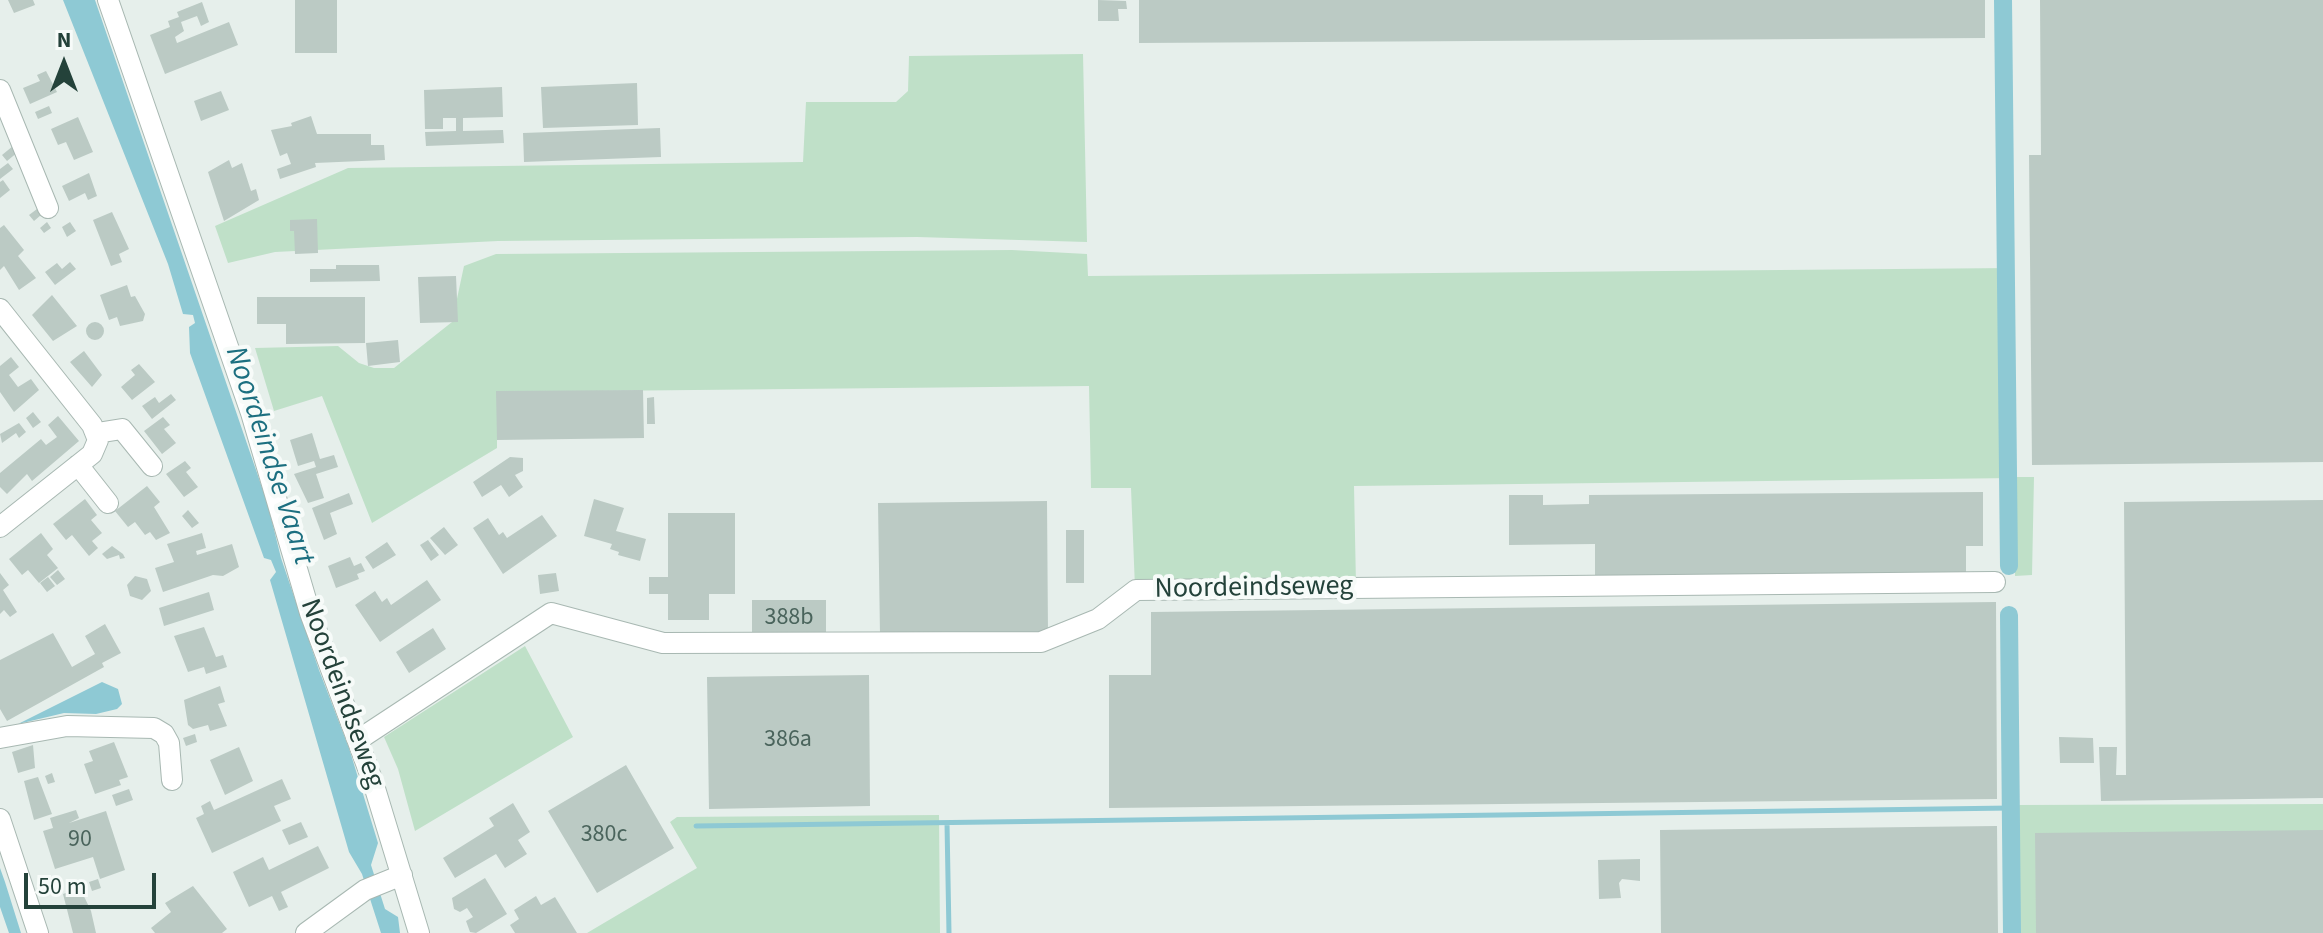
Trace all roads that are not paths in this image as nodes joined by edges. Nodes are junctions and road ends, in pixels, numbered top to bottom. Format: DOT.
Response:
graph roads {
  1 [pos="108,0"];
  2 [pos="0,90"];
  3 [pos="48,208"];
  4 [pos="0,309"];
  5 [pos="97,433"];
  6 [pos="78,465"];
  7 [pos="152,466"];
  8 [pos="108,503"];
  9 [pos="0,527"];
  10 [pos="1995,582"];
  11 [pos="366,735"];
  12 [pos="0,738"];
  13 [pos="172,780"];
  14 [pos="0,819"];
  15 [pos="402,875"];
  16 [pos="38,933"];
  17 [pos="306,933"];
  18 [pos="419,933"];
  1 -- 11 [label="street, Noordeindseweg"];
  2 -- 3 [label="street"];
  4 -- 5 [label="street"];
  5 -- 6 [label="street"];
  5 -- 7 [label="street"];
  6 -- 8 [label="street"];
  6 -- 9 [label="street"];
  10 -- 11 [label="street, Noordeindseweg"];
  11 -- 15 [label="street, Noordeindseweg"];
  12 -- 13 [label="street"];
  14 -- 16 [label="street"];
  15 -- 17 [label="street"];
  15 -- 18 [label="street, Noordeindseweg"];
}
